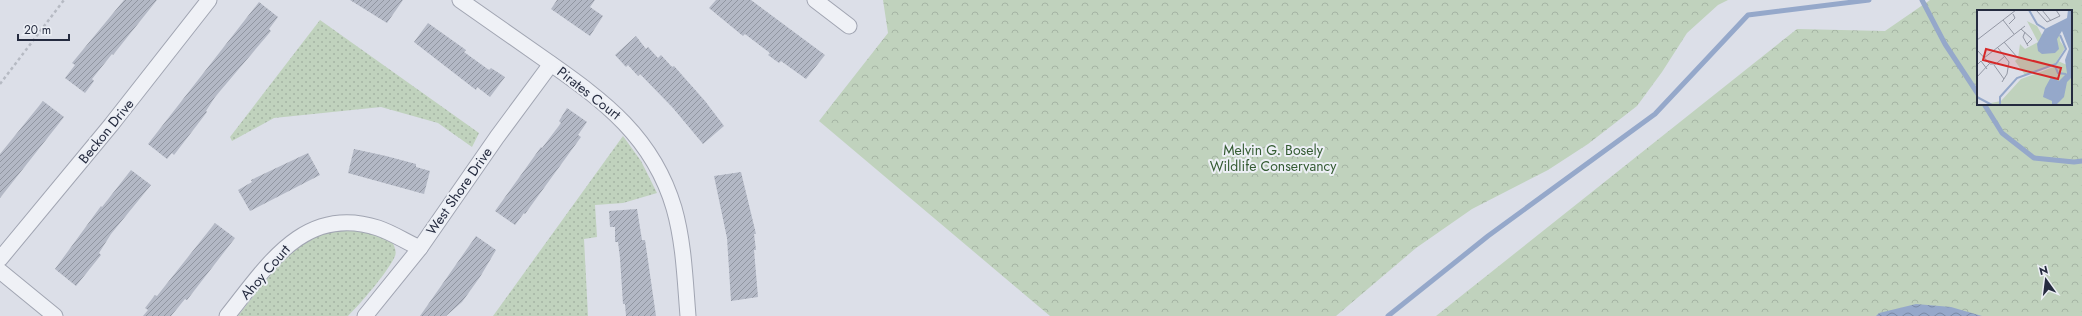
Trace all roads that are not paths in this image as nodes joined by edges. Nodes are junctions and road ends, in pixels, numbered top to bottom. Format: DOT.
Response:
graph roads {
  1 [pos="209,0"];
  2 [pos="460,0"];
  3 [pos="815,0"];
  4 [pos="849,26"];
  5 [pos="551,64"];
  6 [pos="420,248"];
  7 [pos="0,259"];
  8 [pos="0,271"];
  9 [pos="54,316"];
  10 [pos="228,316"];
  11 [pos="365,316"];
  12 [pos="688,316"];
  1 -- 7 [label="street, Beckon Drive"];
  2 -- 5 [label="street, Pirates Court"];
  3 -- 4 [label="street"];
  5 -- 6 [label="street, West Shore Drive"];
  5 -- 12 [label="street, Pirates Court"];
  6 -- 10 [label="street, Ahoy Court"];
  6 -- 11 [label="street, West Shore Drive"];
  8 -- 9 [label="street"];
}
